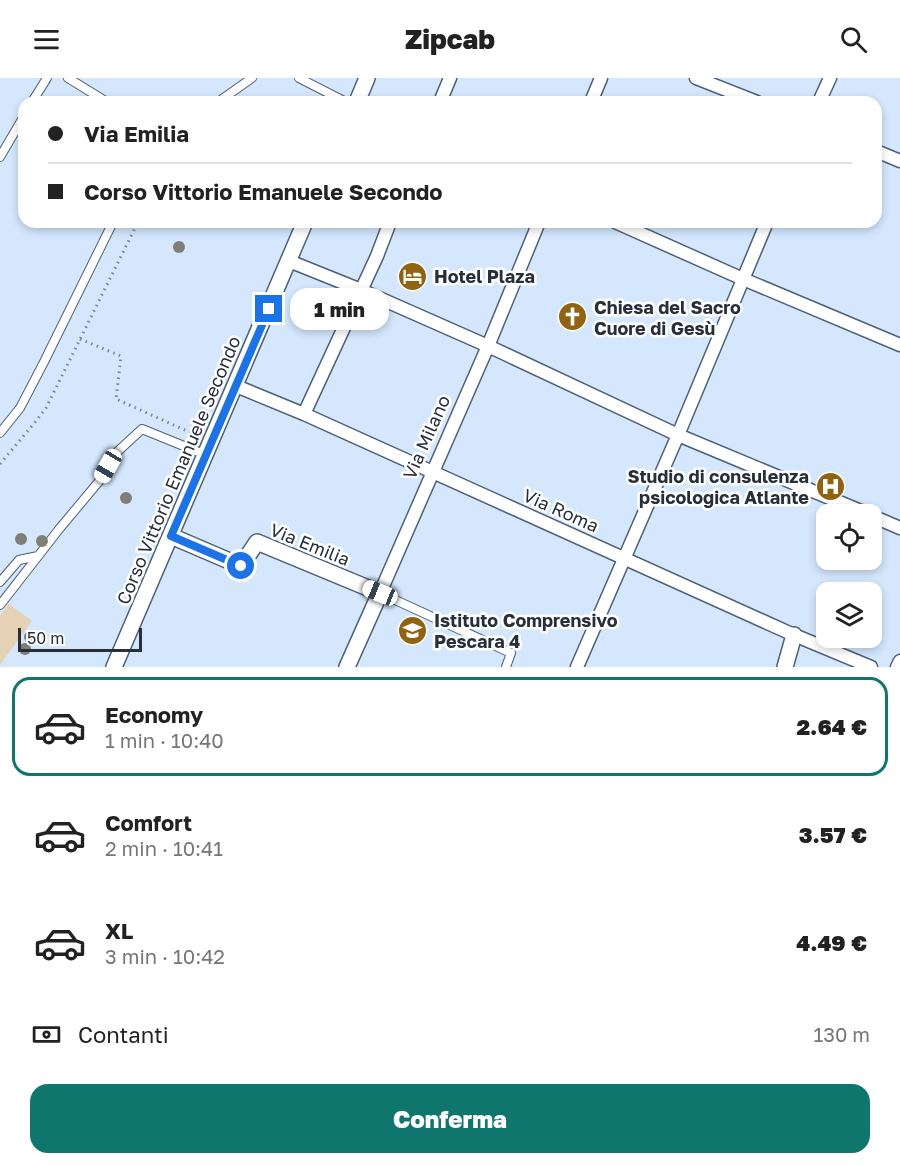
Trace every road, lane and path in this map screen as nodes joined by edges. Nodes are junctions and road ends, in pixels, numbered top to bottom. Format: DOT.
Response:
graph roads {
  1 [pos="47,78"];
  2 [pos="68,78"];
  3 [pos="252,78"];
  4 [pos="300,78"];
  5 [pos="367,78"];
  6 [pos="450,78"];
  7 [pos="601,78"];
  8 [pos="696,78"];
  9 [pos="830,78"];
  10 [pos="80,81"];
  11 [pos="716,82"];
  12 [pos="37,96"];
  13 [pos="99,96"];
  14 [pos="226,96"];
  15 [pos="334,96"];
  16 [pos="360,96"];
  17 [pos="442,96"];
  18 [pos="594,96"];
  19 [pos="745,96"];
  20 [pos="822,96"];
  21 [pos="18,126"];
  22 [pos="882,154"];
  23 [pos="0,156"];
  24 [pos="900,162"];
  25 [pos="110,228"];
  26 [pos="135,228"];
  27 [pos="303,228"];
  28 [pos="387,228"];
  29 [pos="537,228"];
  30 [pos="628,228"];
  31 [pos="764,228"];
  32 [pos="289,261"];
  33 [pos="743,279"];
  34 [pos="361,290"];
  35 [pos="80,339"];
  36 [pos="900,345"];
  37 [pos="488,346"];
  38 [pos="236,386"];
  39 [pos="304,414"];
  40 [pos="0,433"];
  41 [pos="678,435"];
  42 [pos="208,449"];
  43 [pos="0,464"];
  44 [pos="432,471"];
  45 [pos="844,504"];
  46 [pos="882,520"];
  47 [pos="900,528"];
  48 [pos="171,536"];
  49 [pos="38,556"];
  50 [pos="626,558"];
  51 [pos="0,582"];
  52 [pos="380,593"];
  53 [pos="0,605"];
  54 [pos="794,635"];
  55 [pos="900,661"];
  56 [pos="114,667"];
  57 [pos="347,667"];
  58 [pos="506,667"];
  59 [pos="577,667"];
  60 [pos="784,667"];
  61 [pos="871,667"];
  62 [pos="897,667"];
  1 -- 12 [label="lane"];
  2 -- 10 [label="lane"];
  3 -- 14 [label="lane"];
  4 -- 15 [label="lane"];
  5 -- 16 [label="street"];
  6 -- 17 [label="street"];
  7 -- 18 [label="street"];
  8 -- 11 [label="street"];
  9 -- 20 [label="street"];
  10 -- 13 [label="lane"];
  11 -- 19 [label="street"];
  21 -- 23 [label="lane"];
  22 -- 24 [label="street"];
  25 -- 40 [label="lane"];
  26 -- 35 [label="path"];
  27 -- 32 [label="street, Corso Vittorio Emanuele Secondo"];
  28 -- 34 [label="street"];
  29 -- 37 [label="street, Via Milano"];
  30 -- 33 [label="street"];
  31 -- 33 [label="street"];
  32 -- 34 [label="street"];
  32 -- 38 [label="street, Corso Vittorio Emanuele Secondo"];
  33 -- 36 [label="street"];
  33 -- 41 [label="street"];
  34 -- 37 [label="street"];
  34 -- 39 [label="street"];
  35 -- 42 [label="path"];
  35 -- 43 [label="path"];
  37 -- 41 [label="street"];
  37 -- 44 [label="street, Via Milano"];
  38 -- 39 [label="street, Via Roma"];
  38 -- 42 [label="street, Corso Vittorio Emanuele Secondo"];
  39 -- 44 [label="street, Via Roma"];
  41 -- 45 [label="street"];
  41 -- 50 [label="street"];
  42 -- 48 [label="street, Corso Vittorio Emanuele Secondo"];
  42 -- 49 [label="lane"];
  44 -- 50 [label="street, Via Roma"];
  44 -- 52 [label="street, Via Milano"];
  46 -- 47 [label="street"];
  48 -- 52 [label="street, Via Emilia"];
  48 -- 56 [label="street, Corso Vittorio Emanuele Secondo"];
  49 -- 51 [label="lane"];
  49 -- 53 [label="lane"];
  50 -- 54 [label="street, Via Roma"];
  50 -- 59 [label="street"];
  52 -- 57 [label="street, Via Milano"];
  52 -- 58 [label="lane"];
  54 -- 60 [label="street"];
  54 -- 61 [label="street, Via Roma"];
  55 -- 62 [label="street"];
}
